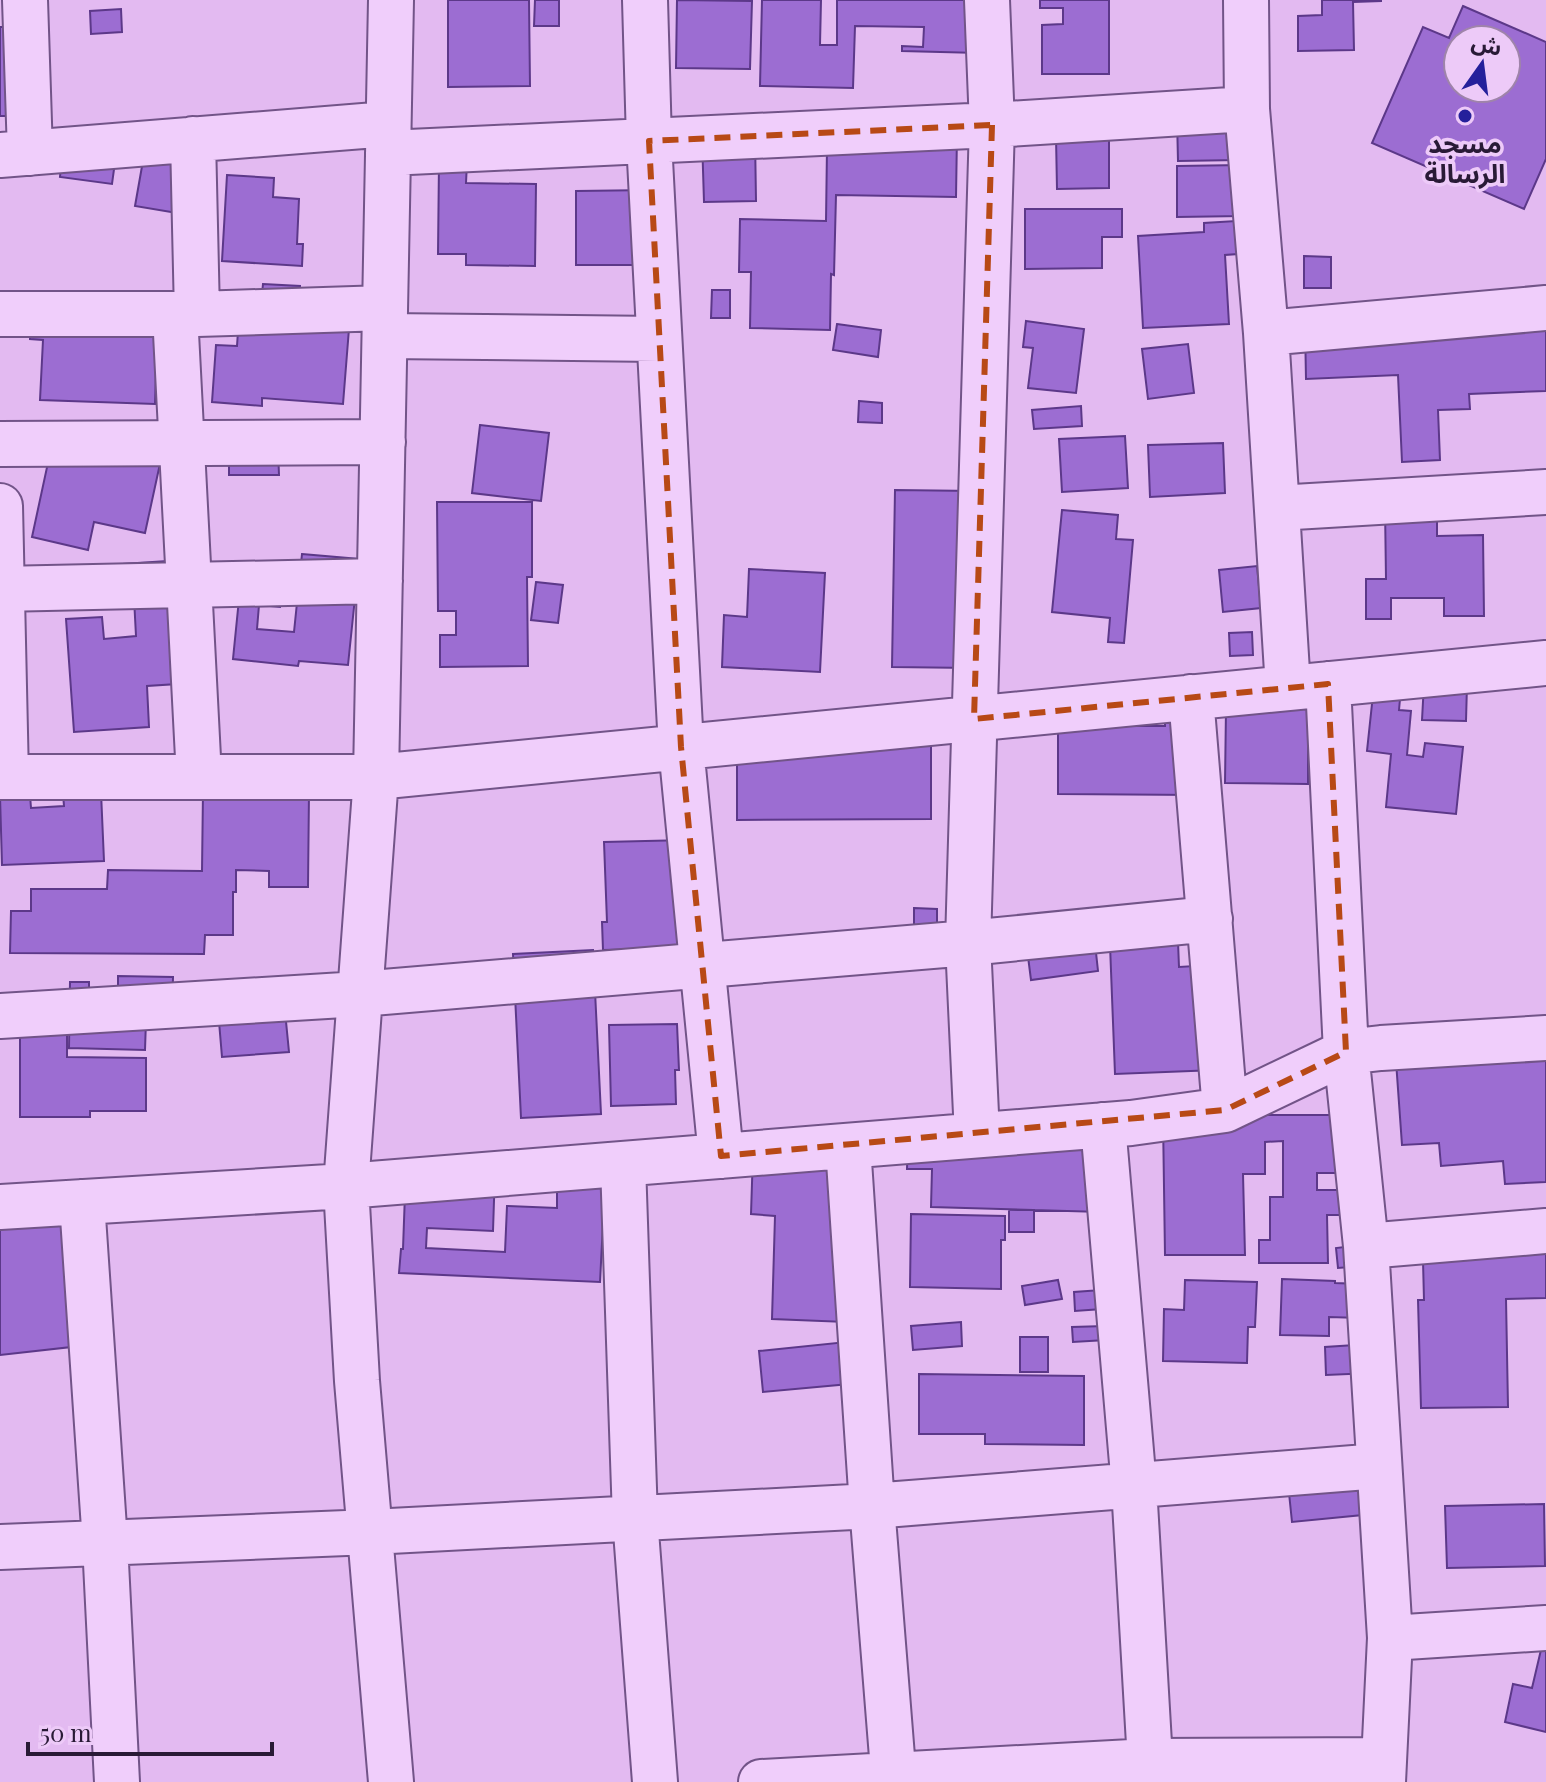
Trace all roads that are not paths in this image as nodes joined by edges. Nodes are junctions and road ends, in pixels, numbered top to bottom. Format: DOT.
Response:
graph roads {
  1 [pos="25,0"];
  2 [pos="391,0"];
  3 [pos="645,0"];
  4 [pos="987,0"];
  5 [pos="1246,0"];
  6 [pos="1247,109"];
  7 [pos="992,125"];
  8 [pos="193,139"];
  9 [pos="388,139"];
  10 [pos="649,141"];
  11 [pos="15,154"];
  12 [pos="1546,308"];
  13 [pos="0,314"];
  14 [pos="186,314"];
  15 [pos="385,322"];
  16 [pos="1266,333"];
  17 [pos="659,339"];
  18 [pos="383,442"];
  19 [pos="181,443"];
  20 [pos="0,444"];
  21 [pos="1546,492"];
  22 [pos="0,506"];
  23 [pos="1277,508"];
  24 [pos="380,581"];
  25 [pos="189,585"];
  26 [pos="1,589"];
  27 [pos="1546,663"];
  28 [pos="1308,686"];
  29 [pos="1191,697"];
  30 [pos="974,719"];
  31 [pos="681,747"];
  32 [pos="3,777"];
  33 [pos="199,777"];
  34 [pos="376,777"];
  35 [pos="1210,919"];
  36 [pos="968,943"];
  37 [pos="702,966"];
  38 [pos="360,994"];
  39 [pos="0,1016"];
  40 [pos="1546,1038"];
  41 [pos="1346,1052"];
  42 [pos="1225,1110"];
  43 [pos="1103,1125"];
  44 [pos="977,1135"];
  45 [pos="848,1146"];
  46 [pos="721,1156"];
  47 [pos="623,1164"];
  48 [pos="346,1186"];
  49 [pos="82,1202"];
  50 [pos="0,1207"];
  51 [pos="1546,1231"];
  52 [pos="1366,1246"];
  53 [pos="1379,1466"];
  54 [pos="1134,1486"];
  55 [pos="872,1506"];
  56 [pos="635,1518"];
  57 [pos="371,1532"];
  58 [pos="105,1543"];
  59 [pos="0,1547"];
  60 [pos="1546,1628"];
  61 [pos="1390,1638"];
  62 [pos="1150,1761"];
  63 [pos="1383,1771"];
  64 [pos="894,1778"];
  65 [pos="117,1782"];
  66 [pos="391,1782"];
  67 [pos="655,1782"];
  68 [pos="761,1782"];
  1 -- 11 [label="street"];
  2 -- 9 [label="street"];
  3 -- 10 [label="street"];
  4 -- 7 [label="street"];
  5 -- 6 [label="street"];
  6 -- 7 [label="street"];
  6 -- 16 [label="street"];
  7 -- 10 [label="street"];
  7 -- 30 [label="street"];
  8 -- 9 [label="street"];
  8 -- 11 [label="street"];
  8 -- 14 [label="street"];
  9 -- 10 [label="street"];
  9 -- 15 [label="street"];
  10 -- 17 [label="street"];
  12 -- 16 [label="street"];
  13 -- 14 [label="street"];
  14 -- 15 [label="street"];
  14 -- 19 [label="street"];
  15 -- 17 [label="street"];
  15 -- 18 [label="street"];
  16 -- 23 [label="street"];
  17 -- 31 [label="street"];
  18 -- 19 [label="street"];
  18 -- 24 [label="street"];
  19 -- 20 [label="street"];
  19 -- 25 [label="street"];
  21 -- 23 [label="street"];
  22 -- 26 [label="street"];
  23 -- 28 [label="street"];
  24 -- 25 [label="street"];
  24 -- 34 [label="street"];
  25 -- 26 [label="street"];
  25 -- 33 [label="street"];
  26 -- 32 [label="street"];
  27 -- 28 [label="street"];
  28 -- 29 [label="street"];
  28 -- 41 [label="street"];
  29 -- 30 [label="street"];
  29 -- 35 [label="street"];
  30 -- 31 [label="street"];
  30 -- 36 [label="street"];
  31 -- 34 [label="street"];
  31 -- 37 [label="street"];
  32 -- 33 [label="street"];
  33 -- 34 [label="street"];
  34 -- 38 [label="street"];
  35 -- 36 [label="street"];
  35 -- 42 [label="street"];
  36 -- 37 [label="street"];
  36 -- 44 [label="street"];
  37 -- 38 [label="street"];
  37 -- 46 [label="street"];
  38 -- 39 [label="street"];
  38 -- 48 [label="street"];
  40 -- 41 [label="street"];
  41 -- 42 [label="street"];
  41 -- 52 [label="street"];
  42 -- 43 [label="street"];
  43 -- 44 [label="street"];
  43 -- 54 [label="street"];
  44 -- 45 [label="street"];
  45 -- 46 [label="street"];
  45 -- 55 [label="street"];
  46 -- 47 [label="street"];
  47 -- 48 [label="street"];
  47 -- 56 [label="street"];
  48 -- 49 [label="street"];
  48 -- 57 [label="street"];
  49 -- 50 [label="street"];
  49 -- 58 [label="street"];
  51 -- 52 [label="street"];
  52 -- 53 [label="street"];
  53 -- 54 [label="street"];
  53 -- 61 [label="street"];
  54 -- 55 [label="street"];
  54 -- 62 [label="street"];
  55 -- 56 [label="street"];
  55 -- 64 [label="street"];
  56 -- 57 [label="street"];
  56 -- 67 [label="street"];
  57 -- 58 [label="street"];
  57 -- 66 [label="street"];
  58 -- 59 [label="street"];
  58 -- 65 [label="street"];
  60 -- 61 [label="street"];
  61 -- 63 [label="street"];
  62 -- 63 [label="street"];
  62 -- 64 [label="street"];
  64 -- 68 [label="street"];
}
